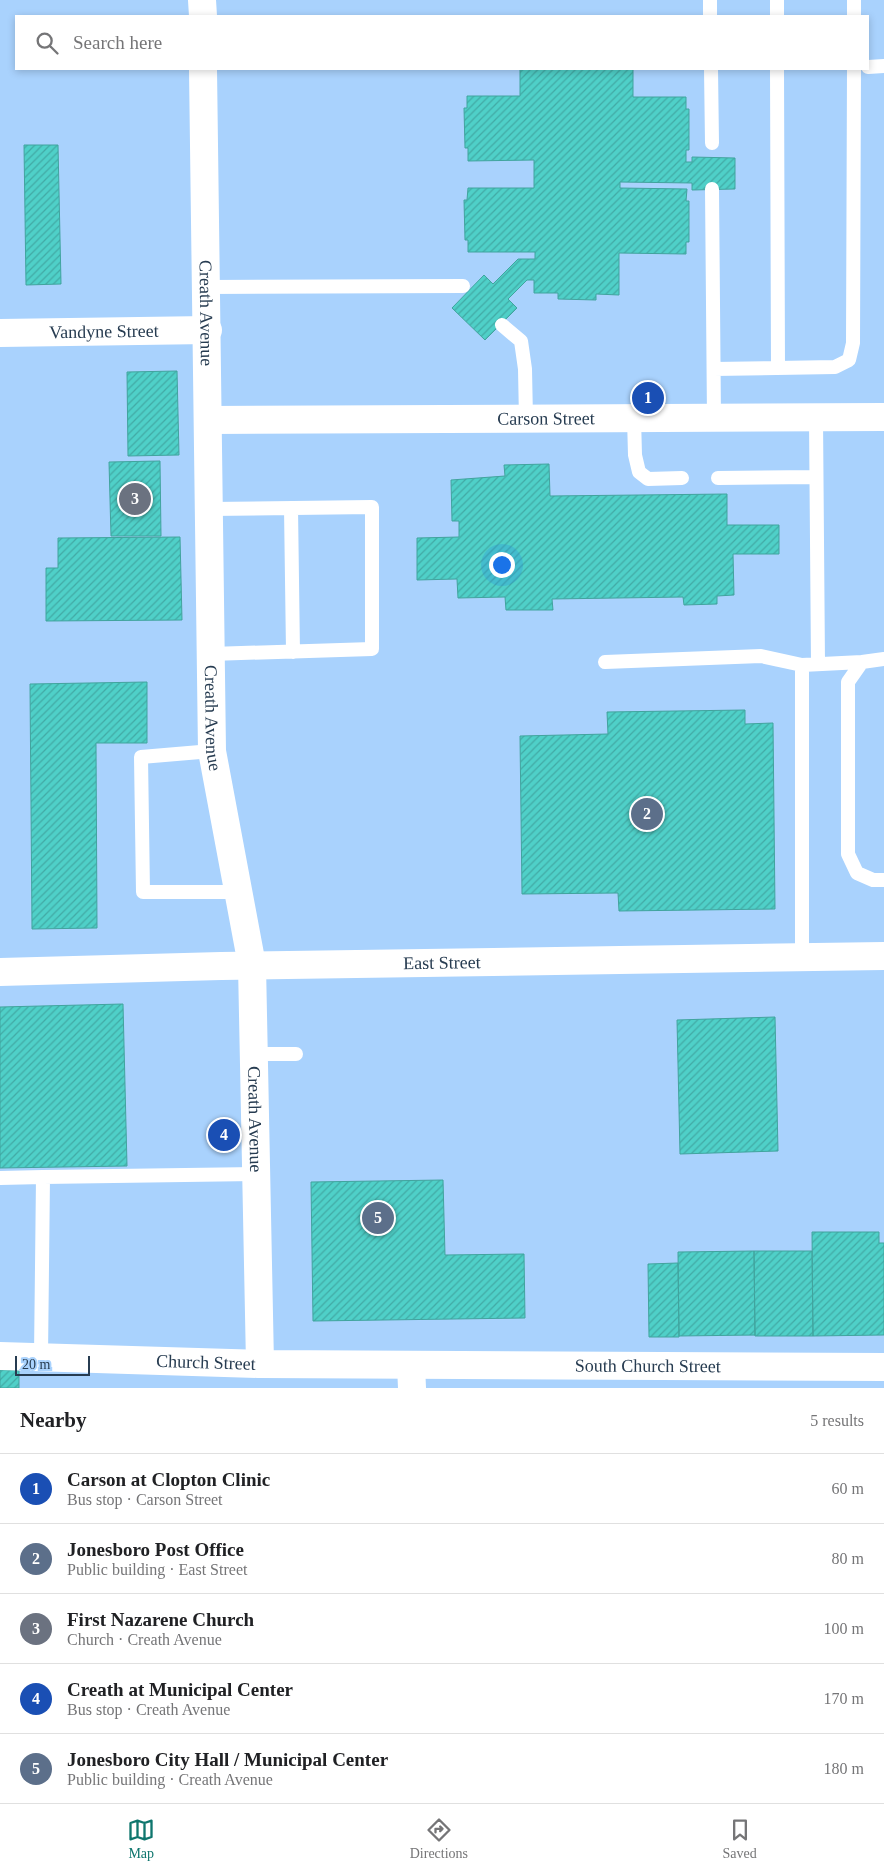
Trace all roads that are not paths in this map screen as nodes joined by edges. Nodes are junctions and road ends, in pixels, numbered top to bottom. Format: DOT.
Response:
graph roads {
  1 [pos="202,0"];
  2 [pos="710,0"];
  3 [pos="777,0"];
  4 [pos="854,0"];
  5 [pos="203,15"];
  6 [pos="710,15"];
  7 [pos="777,15"];
  8 [pos="854,15"];
  9 [pos="869,66"];
  10 [pos="884,66"];
  11 [pos="204,70"];
  12 [pos="711,70"];
  13 [pos="777,70"];
  14 [pos="854,70"];
  15 [pos="712,143"];
  16 [pos="712,189"];
  17 [pos="463,286"];
  18 [pos="207,287"];
  19 [pos="502,325"];
  20 [pos="208,330"];
  21 [pos="0,332"];
  22 [pos="778,368"];
  23 [pos="714,369"];
  24 [pos="884,417"];
  25 [pos="634,418"];
  26 [pos="714,418"];
  27 [pos="816,418"];
  28 [pos="526,419"];
  29 [pos="210,420"];
  30 [pos="816,477"];
  31 [pos="682,478"];
  32 [pos="718,478"];
  33 [pos="291,508"];
  34 [pos="210,509"];
  35 [pos="293,652"];
  36 [pos="211,654"];
  37 [pos="884,659"];
  38 [pos="605,662"];
  39 [pos="862,662"];
  40 [pos="818,664"];
  41 [pos="802,665"];
  42 [pos="212,751"];
  43 [pos="884,880"];
  44 [pos="239,892"];
  45 [pos="884,956"];
  46 [pos="802,957"];
  47 [pos="252,965"];
  48 [pos="0,972"];
  49 [pos="254,1054"];
  50 [pos="296,1054"];
  51 [pos="256,1174"];
  52 [pos="43,1177"];
  53 [pos="0,1178"];
  54 [pos="0,1356"];
  55 [pos="41,1356"];
  56 [pos="260,1364"];
  57 [pos="884,1367"];
  58 [pos="411,1377"];
  1 -- 5 [label="street"];
  2 -- 6 [label="lane"];
  3 -- 7 [label="lane"];
  4 -- 8 [label="lane"];
  9 -- 10 [label="lane"];
  11 -- 18 [label="street, Creath Avenue"];
  12 -- 15 [label="lane"];
  13 -- 22 [label="lane"];
  14 -- 22 [label="lane"];
  16 -- 23 [label="lane"];
  17 -- 18 [label="lane"];
  18 -- 20 [label="street, Creath Avenue"];
  19 -- 28 [label="lane"];
  20 -- 21 [label="street, Vandyne Street"];
  20 -- 29 [label="street, Creath Avenue"];
  22 -- 23 [label="lane"];
  23 -- 26 [label="lane"];
  24 -- 27 [label="street, Carson Street"];
  25 -- 26 [label="street, Carson Street"];
  25 -- 28 [label="street, Carson Street"];
  25 -- 31 [label="lane"];
  26 -- 27 [label="street, Carson Street"];
  27 -- 30 [label="lane"];
  28 -- 29 [label="street, Carson Street"];
  29 -- 34 [label="street, Creath Avenue"];
  30 -- 32 [label="lane"];
  30 -- 40 [label="lane"];
  33 -- 34 [label="lane"];
  33 -- 35 [label="lane"];
  33 -- 35 [label="lane"];
  34 -- 36 [label="street, Creath Avenue"];
  35 -- 36 [label="lane"];
  36 -- 42 [label="street, Creath Avenue"];
  37 -- 39 [label="lane"];
  38 -- 41 [label="lane"];
  39 -- 40 [label="lane"];
  39 -- 43 [label="lane"];
  40 -- 41 [label="lane"];
  41 -- 46 [label="lane"];
  42 -- 44 [label="street, Creath Avenue"];
  42 -- 44 [label="lane"];
  44 -- 47 [label="street, Creath Avenue"];
  45 -- 46 [label="street, East Street"];
  46 -- 47 [label="street, East Street"];
  47 -- 48 [label="street, East Street"];
  47 -- 49 [label="street, Creath Avenue"];
  49 -- 50 [label="lane"];
  49 -- 51 [label="street, Creath Avenue"];
  51 -- 52 [label="lane"];
  51 -- 56 [label="street, Creath Avenue"];
  52 -- 53 [label="lane"];
  52 -- 55 [label="lane"];
  54 -- 55 [label="street, Church Street"];
  55 -- 56 [label="street, Church Street"];
  56 -- 58 [label="street, Church Street"];
  57 -- 58 [label="street, South Church Street"];
}
